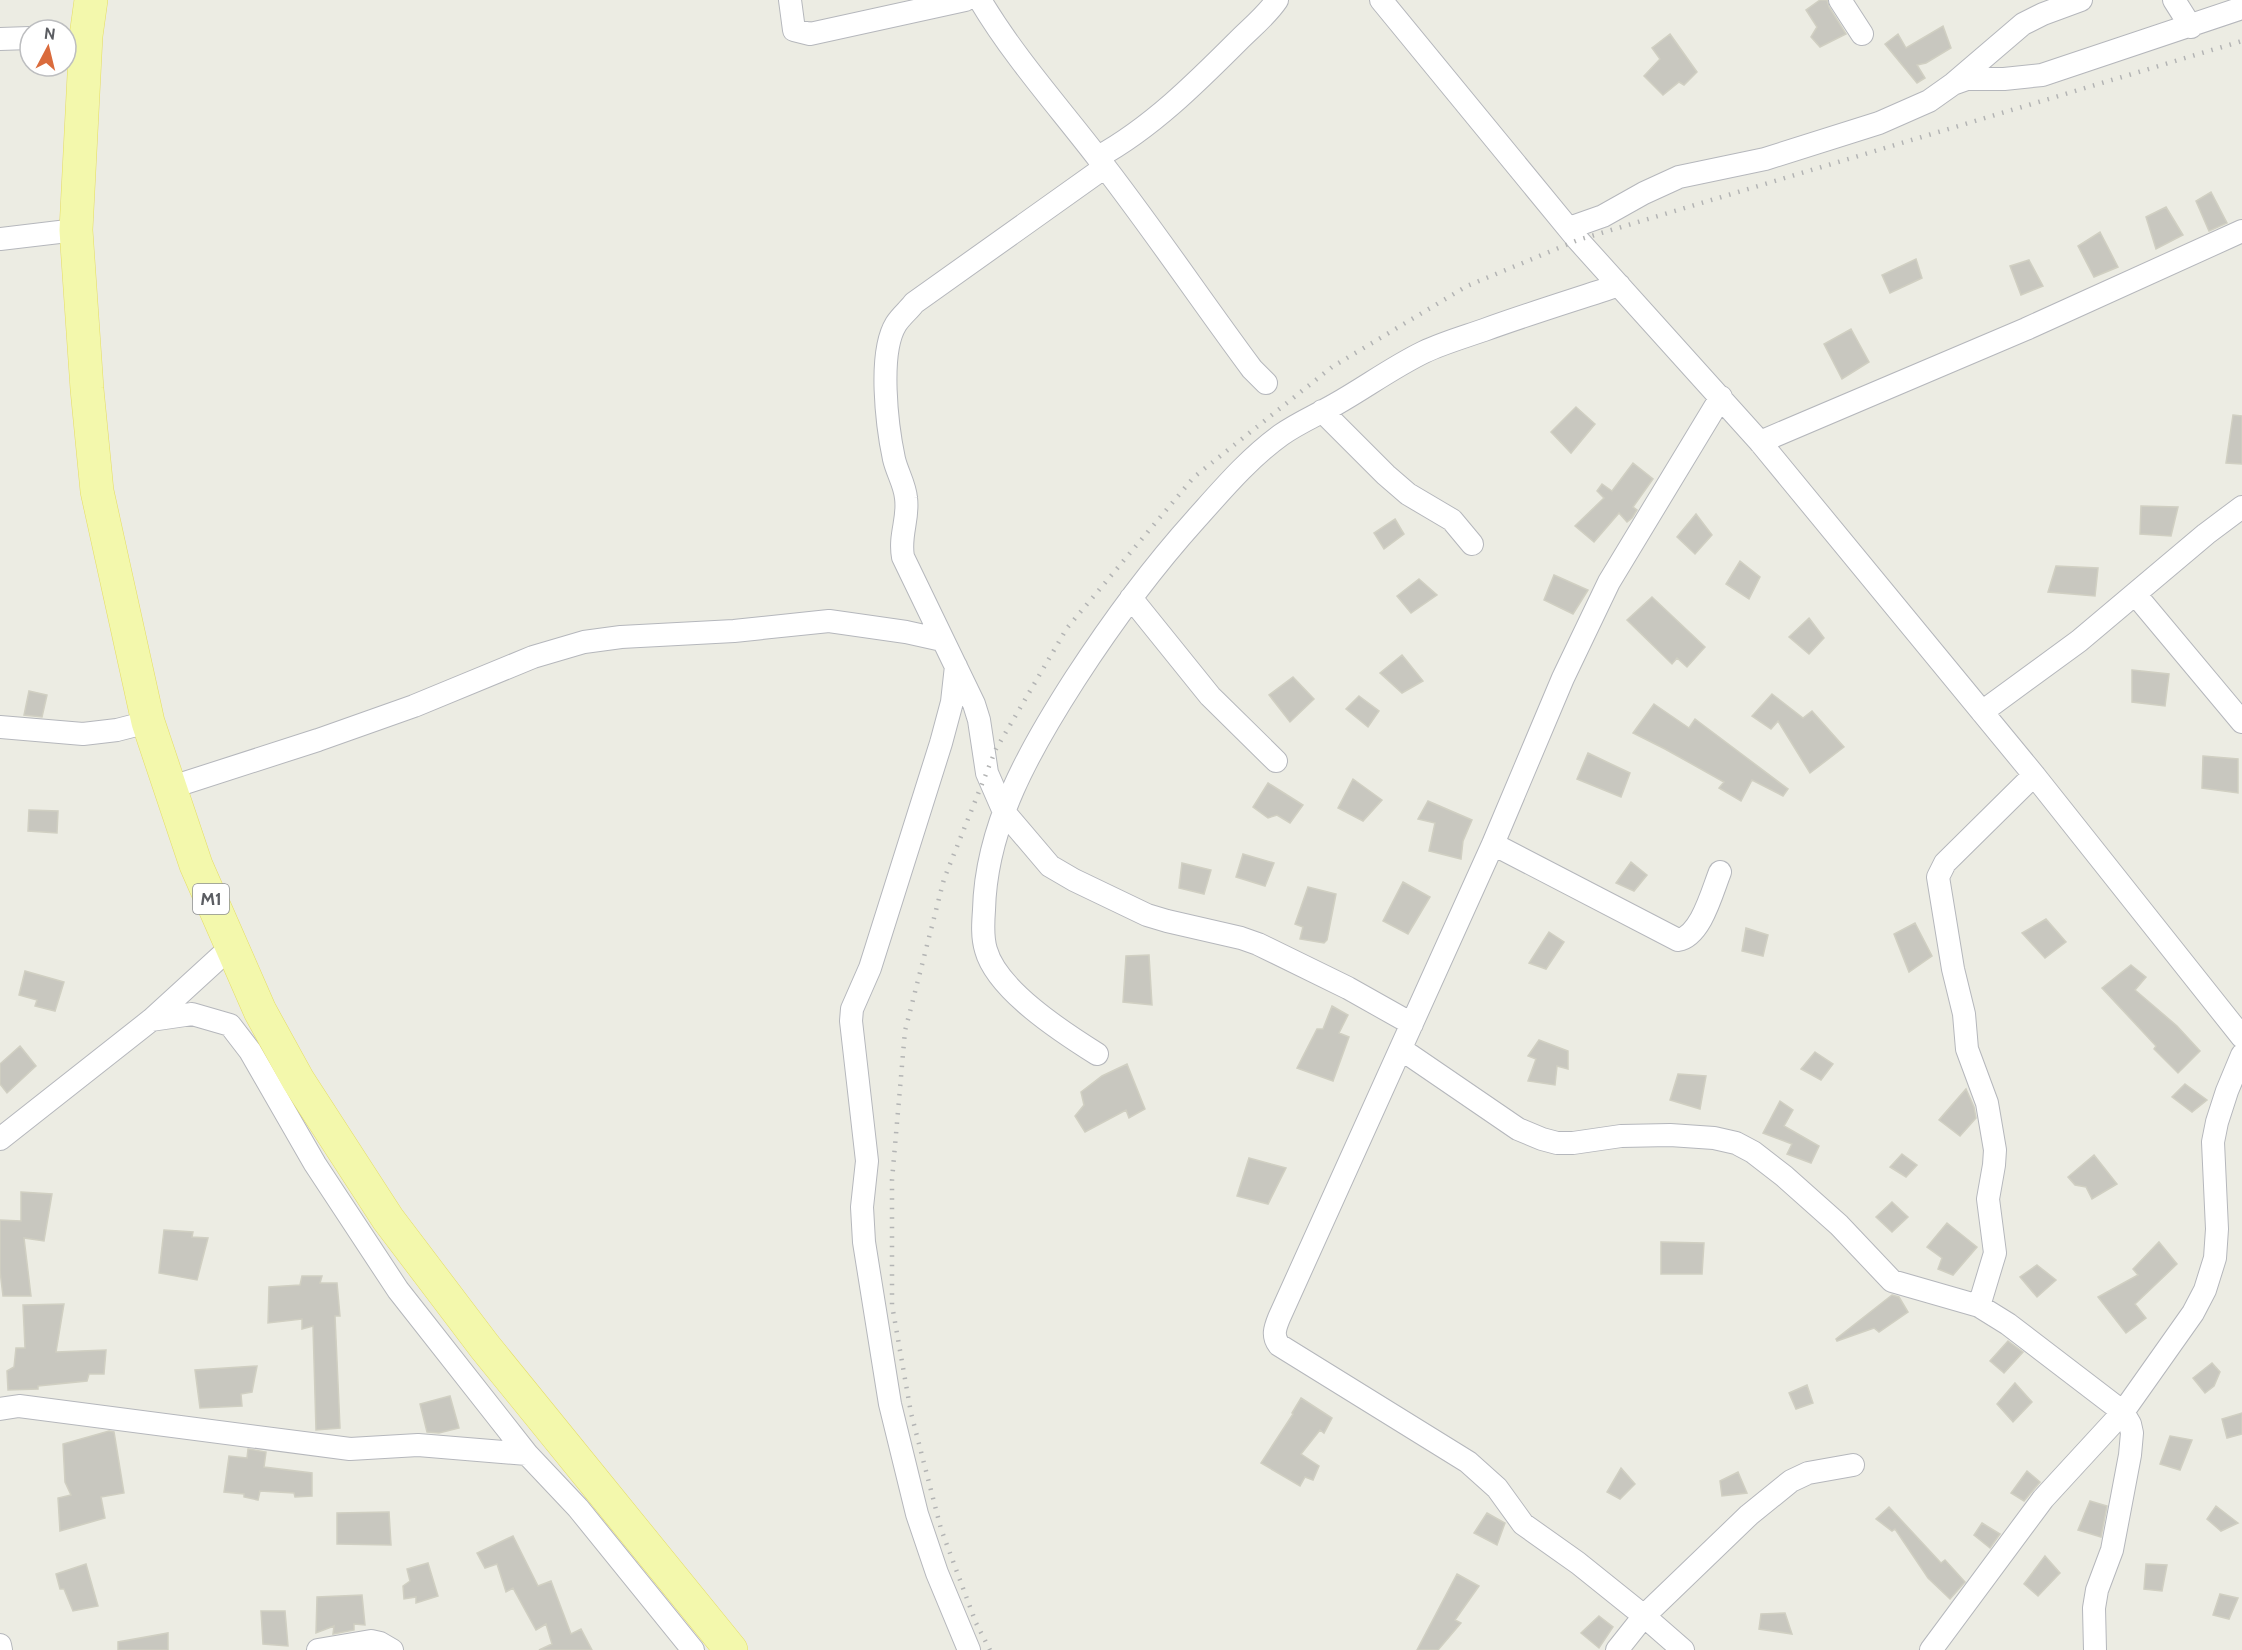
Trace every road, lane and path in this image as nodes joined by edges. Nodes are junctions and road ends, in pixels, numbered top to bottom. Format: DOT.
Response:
graph roads {
  1 [pos="91,0"];
  2 [pos="790,0"];
  3 [pos="965,0"];
  4 [pos="980,0"];
  5 [pos="1277,0"];
  6 [pos="1363,0"];
  7 [pos="1840,0"];
  8 [pos="2081,0"];
  9 [pos="2174,0"];
  10 [pos="1383,3"];
  11 [pos="2242,9"];
  12 [pos="2191,27"];
  13 [pos="78,31"];
  14 [pos="1862,34"];
  15 [pos="18,38"];
  16 [pos="0,39"];
  17 [pos="76,78"];
  18 [pos="1953,84"];
  19 [pos="1101,162"];
  20 [pos="1569,228"];
  21 [pos="76,230"];
  22 [pos="2242,231"];
  23 [pos="0,239"];
  24 [pos="1619,285"];
  25 [pos="1266,383"];
  26 [pos="1721,397"];
  27 [pos="1322,411"];
  28 [pos="1760,442"];
  29 [pos="2242,507"];
  30 [pos="1472,544"];
  31 [pos="2135,594"];
  32 [pos="1131,598"];
  33 [pos="942,640"];
  34 [pos="956,666"];
  35 [pos="1982,712"];
  36 [pos="148,722"];
  37 [pos="2242,722"];
  38 [pos="0,727"];
  39 [pos="1276,761"];
  40 [pos="2034,774"];
  41 [pos="169,788"];
  42 [pos="1004,812"];
  43 [pos="1493,843"];
  44 [pos="1720,872"];
  45 [pos="232,946"];
  46 [pos="151,1020"];
  47 [pos="1412,1024"];
  48 [pos="2242,1037"];
  49 [pos="1401,1049"];
  50 [pos="1097,1054"];
  51 [pos="2242,1055"];
  52 [pos="0,1139"];
  53 [pos="1979,1306"];
  54 [pos="0,1409"];
  55 [pos="2123,1412"];
  56 [pos="526,1454"];
  57 [pos="1853,1465"];
  58 [pos="1644,1616"];
  59 [pos="0,1645"];
  60 [pos="1,1650"];
  61 [pos="318,1650"];
  62 [pos="392,1650"];
  63 [pos="693,1650"];
  64 [pos="731,1650"];
  65 [pos="969,1650"];
  66 [pos="1617,1650"];
  67 [pos="1683,1650"];
  68 [pos="1931,1650"];
  69 [pos="2095,1650"];
  1 -- 13 [label="main road, M1"];
  2 -- 3 [label="street"];
  4 -- 19 [label="street"];
  5 -- 19 [label="street"];
  6 -- 10 [label="street"];
  7 -- 14 [label="street"];
  8 -- 18 [label="street"];
  9 -- 12 [label="street"];
  10 -- 20 [label="street"];
  11 -- 12 [label="street"];
  12 -- 18 [label="street"];
  15 -- 16 [label="street"];
  17 -- 21 [label="main road, M1"];
  18 -- 20 [label="street"];
  19 -- 25 [label="street"];
  19 -- 33 [label="street"];
  20 -- 24 [label="street"];
  21 -- 23 [label="street"];
  21 -- 36 [label="main road, M1"];
  22 -- 28 [label="street"];
  24 -- 26 [label="street"];
  24 -- 27 [label="street"];
  26 -- 28 [label="street"];
  26 -- 43 [label="street"];
  27 -- 30 [label="street"];
  27 -- 32 [label="street"];
  28 -- 35 [label="street"];
  29 -- 31 [label="street"];
  31 -- 35 [label="street"];
  31 -- 37 [label="street"];
  32 -- 39 [label="street"];
  32 -- 42 [label="street"];
  33 -- 34 [label="street"];
  33 -- 41 [label="street"];
  34 -- 42 [label="street"];
  34 -- 65 [label="street"];
  35 -- 40 [label="street"];
  36 -- 38 [label="street"];
  36 -- 41 [label="main road, M1"];
  40 -- 48 [label="street"];
  40 -- 53 [label="street"];
  41 -- 45 [label="main road, M1"];
  42 -- 47 [label="street"];
  42 -- 50 [label="street"];
  43 -- 44 [label="street"];
  43 -- 47 [label="street"];
  45 -- 46 [label="street"];
  45 -- 64 [label="main road, M1"];
  46 -- 52 [label="street"];
  46 -- 56 [label="street"];
  47 -- 49 [label="street"];
  49 -- 53 [label="street"];
  49 -- 58 [label="street"];
  51 -- 55 [label="street"];
  53 -- 55 [label="street"];
  54 -- 56 [label="street"];
  55 -- 68 [label="street"];
  55 -- 69 [label="street"];
  56 -- 63 [label="street"];
  57 -- 58 [label="street"];
  58 -- 66 [label="street"];
  58 -- 67 [label="street"];
  59 -- 60 [label="street"];
  61 -- 62 [label="street"];
}
